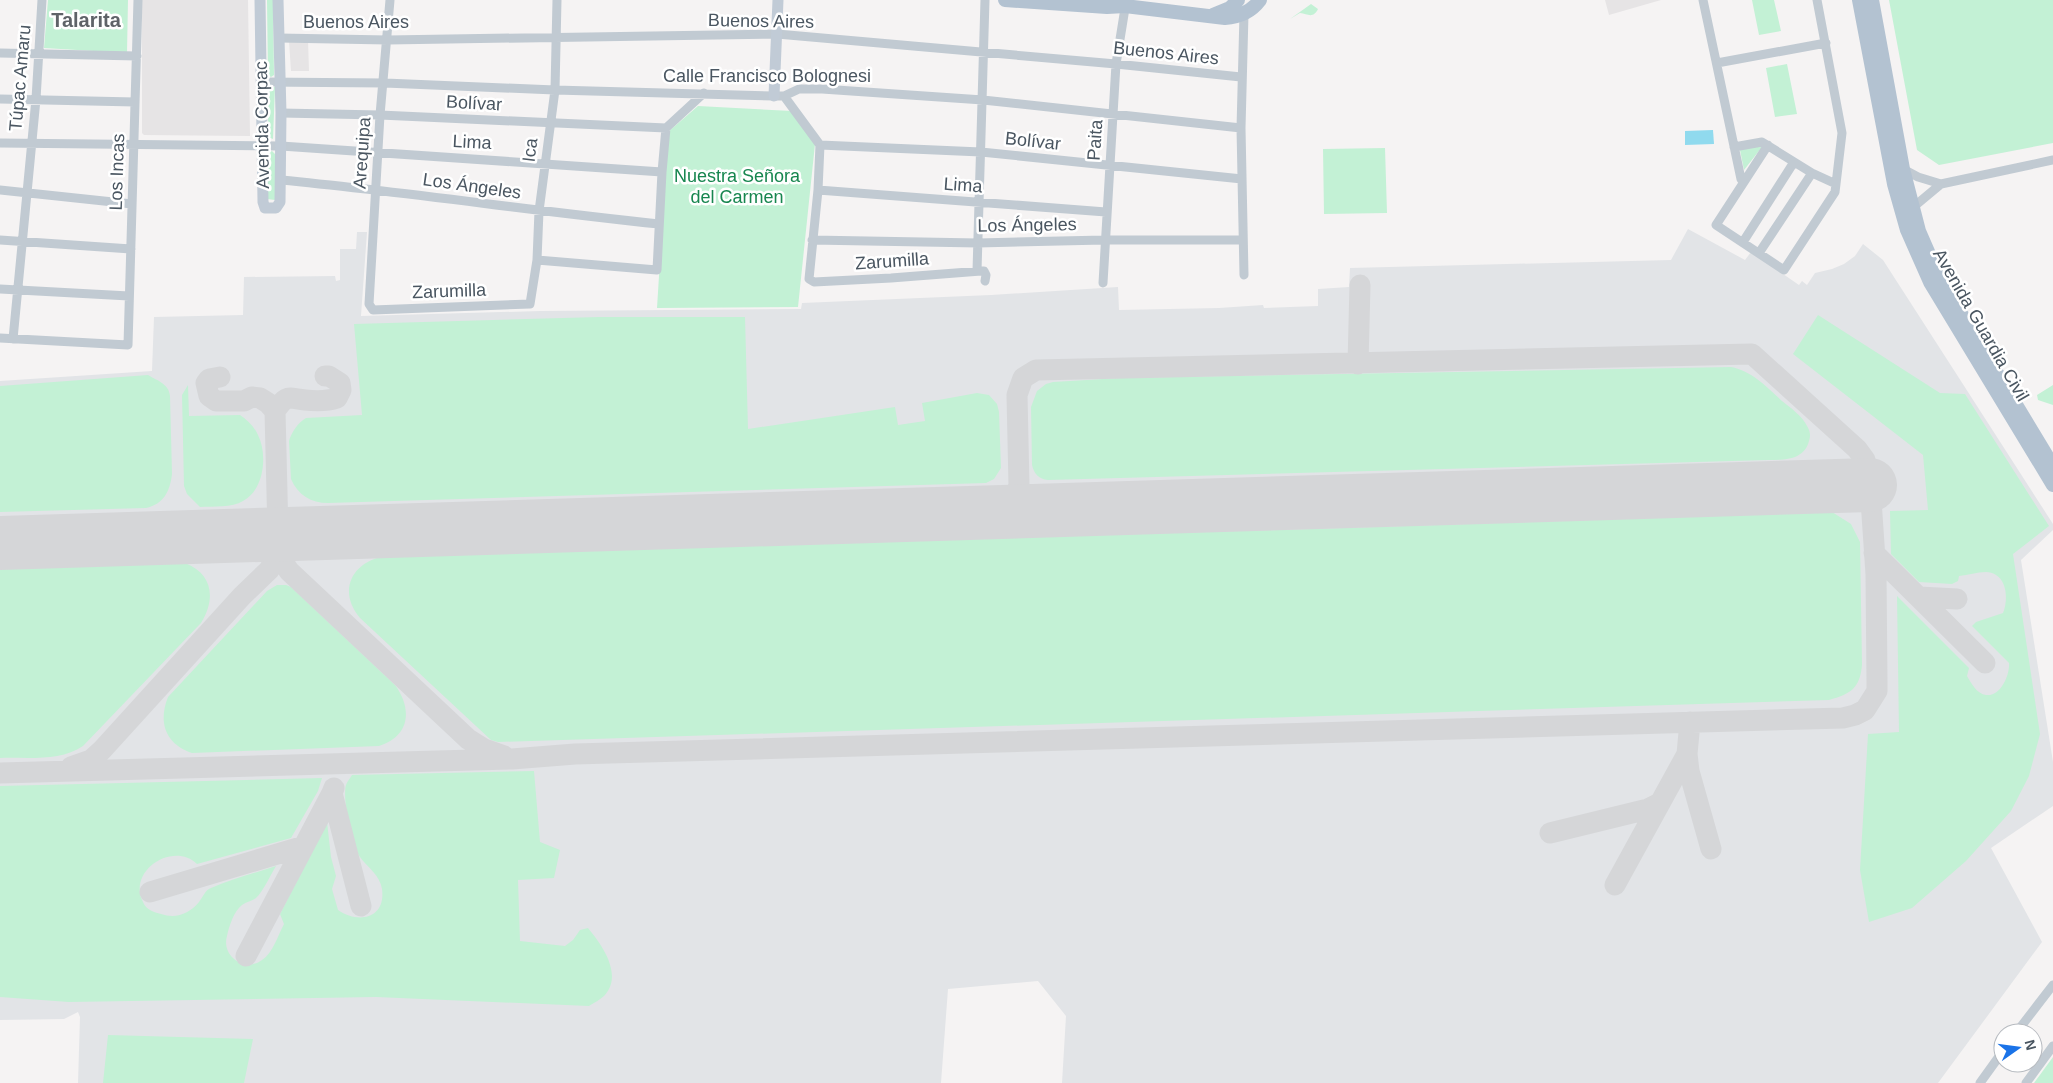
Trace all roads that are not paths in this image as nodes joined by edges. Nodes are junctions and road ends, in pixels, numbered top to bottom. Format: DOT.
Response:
graph roads {
  1 [pos="42,0"];
  2 [pos="138,0"];
  3 [pos="260,0"];
  4 [pos="278,0"];
  5 [pos="390,0"];
  6 [pos="557,0"];
  7 [pos="778,0"];
  8 [pos="985,0"];
  9 [pos="1005,0"];
  10 [pos="1238,0"];
  11 [pos="1260,0"];
  12 [pos="1704,0"];
  13 [pos="1817,0"];
  14 [pos="1859,0"];
  15 [pos="1872,0"];
  16 [pos="1121,2"];
  17 [pos="1244,14"];
  18 [pos="1208,17"];
  19 [pos="778,34"];
  20 [pos="557,37"];
  21 [pos="279,38"];
  22 [pos="388,40"];
  23 [pos="1826,43"];
  24 [pos="40,52"];
  25 [pos="984,52"];
  26 [pos="0,53"];
  27 [pos="137,56"];
  28 [pos="1717,63"];
  29 [pos="1116,64"];
  30 [pos="1241,77"];
  31 [pos="263,82"];
  32 [pos="280,82"];
  33 [pos="385,83"];
  34 [pos="555,90"];
  35 [pos="704,93"];
  36 [pos="779,96"];
  37 [pos="0,99"];
  38 [pos="36,99"];
  39 [pos="983,100"];
  40 [pos="135,102"];
  41 [pos="281,113"];
  42 [pos="380,115"];
  43 [pos="1114,115"];
  44 [pos="550,122"];
  45 [pos="666,128"];
  46 [pos="1240,128"];
  47 [pos="0,143"];
  48 [pos="31,144"];
  49 [pos="134,145"];
  50 [pos="820,145"];
  51 [pos="1768,145"];
  52 [pos="263,146"];
  53 [pos="281,146"];
  54 [pos="1734,146"];
  55 [pos="981,152"];
  56 [pos="378,153"];
  57 [pos="2053,160"];
  58 [pos="545,162"];
  59 [pos="1794,162"];
  60 [pos="1110,165"];
  61 [pos="1903,169"];
  62 [pos="662,172"];
  63 [pos="1812,172"];
  64 [pos="1242,179"];
  65 [pos="281,180"];
  66 [pos="1743,182"];
  67 [pos="1836,184"];
  68 [pos="1941,184"];
  69 [pos="376,189"];
  70 [pos="0,190"];
  71 [pos="818,190"];
  72 [pos="27,193"];
  73 [pos="980,203"];
  74 [pos="132,204"];
  75 [pos="1907,211"];
  76 [pos="539,212"];
  77 [pos="1106,212"];
  78 [pos="659,224"];
  79 [pos="0,240"];
  80 [pos="812,240"];
  81 [pos="1104,240"];
  82 [pos="1242,240"];
  83 [pos="21,242"];
  84 [pos="1743,242"];
  85 [pos="978,243"];
  86 [pos="131,249"];
  87 [pos="1759,253"];
  88 [pos="537,260"];
  89 [pos="978,272"];
  90 [pos="1244,275"];
  91 [pos="985,281"];
  92 [pos="1103,283"];
  93 [pos="0,289"];
  94 [pos="17,290"];
  95 [pos="130,296"];
  96 [pos="530,304"];
  97 [pos="370,308"];
  98 [pos="0,338"];
  99 [pos="13,338"];
  100 [pos="2012,407"];
  101 [pos="2053,466"];
  102 [pos="2053,485"];
  103 [pos="2052,991"];
  104 [pos="2025,1023"];
  105 [pos="2053,1046"];
  106 [pos="1993,1065"];
  107 [pos="1980,1083"];
  108 [pos="2026,1083"];
  1 -- 24 [label="street, Túpac Amaru"];
  2 -- 27 [label="street, Los Incas"];
  3 -- 31 [label="street, Avenida Corpac"];
  4 -- 21 [label="street, Avenida Corpac"];
  5 -- 22 [label="street, Arequipa"];
  6 -- 20 [label="street, Ica"];
  7 -- 19 [label="street"];
  8 -- 25 [label="street"];
  9 -- 16 [label="main road"];
  10 -- 18 [label="main road"];
  11 -- 17 [label="main road"];
  12 -- 28 [label="street"];
  13 -- 23 [label="street"];
  14 -- 75 [label="main road, Avenida Guardia Civil"];
  15 -- 61 [label="main road, Avenida Guardia Civil"];
  16 -- 18 [label="main road"];
  16 -- 29 [label="street, Paita"];
  17 -- 18 [label="main road"];
  17 -- 30 [label="street"];
  19 -- 20 [label="street, Buenos Aires"];
  19 -- 25 [label="street, Buenos Aires"];
  19 -- 36 [label="street"];
  20 -- 22 [label="street, Buenos Aires"];
  20 -- 34 [label="street, Ica"];
  21 -- 22 [label="street, Buenos Aires"];
  21 -- 32 [label="street, Avenida Corpac"];
  22 -- 33 [label="street, Arequipa"];
  23 -- 28 [label="street"];
  23 -- 67 [label="street"];
  24 -- 26 [label="street"];
  24 -- 27 [label="street"];
  24 -- 38 [label="street, Túpac Amaru"];
  25 -- 29 [label="street, Buenos Aires"];
  25 -- 39 [label="street"];
  27 -- 40 [label="street, Los Incas"];
  28 -- 54 [label="street"];
  29 -- 30 [label="street, Buenos Aires"];
  29 -- 43 [label="street, Paita"];
  30 -- 46 [label="street"];
  31 -- 32 [label="street, Calle Francisco Bolognesi"];
  31 -- 52 [label="street, Avenida Corpac"];
  32 -- 33 [label="street, Calle Francisco Bolognesi"];
  32 -- 41 [label="street, Avenida Corpac"];
  33 -- 34 [label="street, Calle Francisco Bolognesi"];
  33 -- 42 [label="street, Arequipa"];
  34 -- 35 [label="street, Calle Francisco Bolognesi"];
  34 -- 44 [label="street, Ica"];
  35 -- 36 [label="street, Calle Francisco Bolognesi"];
  35 -- 45 [label="street"];
  36 -- 39 [label="street, Calle Francisco Bolognesi"];
  36 -- 50 [label="street"];
  37 -- 38 [label="street"];
  38 -- 40 [label="street"];
  38 -- 48 [label="street, Túpac Amaru"];
  39 -- 43 [label="street, Calle Francisco Bolognesi"];
  39 -- 55 [label="street"];
  40 -- 49 [label="street, Los Incas"];
  41 -- 42 [label="street, Bolívar"];
  41 -- 53 [label="street, Avenida Corpac"];
  42 -- 44 [label="street, Bolívar"];
  42 -- 56 [label="street, Arequipa"];
  43 -- 46 [label="street, Calle Francisco Bolognesi"];
  43 -- 60 [label="street, Paita"];
  44 -- 45 [label="street, Bolívar"];
  44 -- 58 [label="street, Ica"];
  45 -- 62 [label="street"];
  46 -- 64 [label="street"];
  47 -- 48 [label="street, Lima"];
  48 -- 49 [label="street, Lima"];
  48 -- 72 [label="street, Túpac Amaru"];
  49 -- 52 [label="street, Lima"];
  49 -- 74 [label="street, Los Incas"];
  50 -- 55 [label="street, Bolívar"];
  50 -- 71 [label="street"];
  51 -- 54 [label="street"];
  51 -- 59 [label="street"];
  51 -- 66 [label="street"];
  52 -- 53 [label="street, Lima"];
  52 -- 65 [label="street, Avenida Corpac"];
  53 -- 56 [label="street, Lima"];
  53 -- 65 [label="street, Avenida Corpac"];
  54 -- 66 [label="street"];
  55 -- 60 [label="street, Bolívar"];
  55 -- 73 [label="street"];
  56 -- 58 [label="street, Lima"];
  56 -- 69 [label="street, Arequipa"];
  57 -- 68 [label="street"];
  58 -- 62 [label="street, Lima"];
  58 -- 76 [label="street, Ica"];
  59 -- 63 [label="street"];
  59 -- 84 [label="street"];
  60 -- 64 [label="street, Bolívar"];
  60 -- 77 [label="street, Paita"];
  61 -- 68 [label="street"];
  61 -- 75 [label="main road, Avenida Guardia Civil"];
  62 -- 78 [label="street"];
  63 -- 67 [label="street"];
  63 -- 87 [label="street"];
  64 -- 82 [label="street"];
  65 -- 69 [label="street, Los Ángeles"];
  66 -- 84 [label="street"];
  67 -- 87 [label="street"];
  68 -- 75 [label="street"];
  69 -- 76 [label="street, Los Ángeles"];
  69 -- 97 [label="street, Arequipa"];
  70 -- 72 [label="street"];
  71 -- 73 [label="street, Lima"];
  71 -- 80 [label="street"];
  72 -- 74 [label="street"];
  72 -- 83 [label="street, Túpac Amaru"];
  73 -- 77 [label="street, Lima"];
  73 -- 85 [label="street"];
  74 -- 86 [label="street, Los Incas"];
  75 -- 100 [label="main road, Avenida Guardia Civil"];
  76 -- 78 [label="street, Los Ángeles"];
  76 -- 88 [label="street, Ica"];
  77 -- 81 [label="street, Paita"];
  78 -- 88 [label="street"];
  79 -- 83 [label="street"];
  80 -- 85 [label="street, Los Ángeles"];
  80 -- 89 [label="street, Zarumilla"];
  81 -- 82 [label="street, Los Ángeles"];
  81 -- 85 [label="street, Los Ángeles"];
  81 -- 92 [label="street, Paita"];
  82 -- 90 [label="street"];
  83 -- 86 [label="street"];
  83 -- 94 [label="street, Túpac Amaru"];
  84 -- 87 [label="street"];
  85 -- 89 [label="street"];
  86 -- 95 [label="street, Los Incas"];
  88 -- 96 [label="street, Ica"];
  89 -- 91 [label="street"];
  93 -- 94 [label="street"];
  94 -- 95 [label="street"];
  94 -- 99 [label="street, Túpac Amaru"];
  95 -- 99 [label="street, Los Incas"];
  96 -- 97 [label="street, Zarumilla"];
  98 -- 99 [label="street"];
  100 -- 101 [label="main road, Avenida Guardia Civil"];
  100 -- 102 [label="main road, Avenida Guardia Civil"];
  103 -- 104 [label="street"];
  105 -- 108 [label="street"];
  106 -- 107 [label="street"];
}
